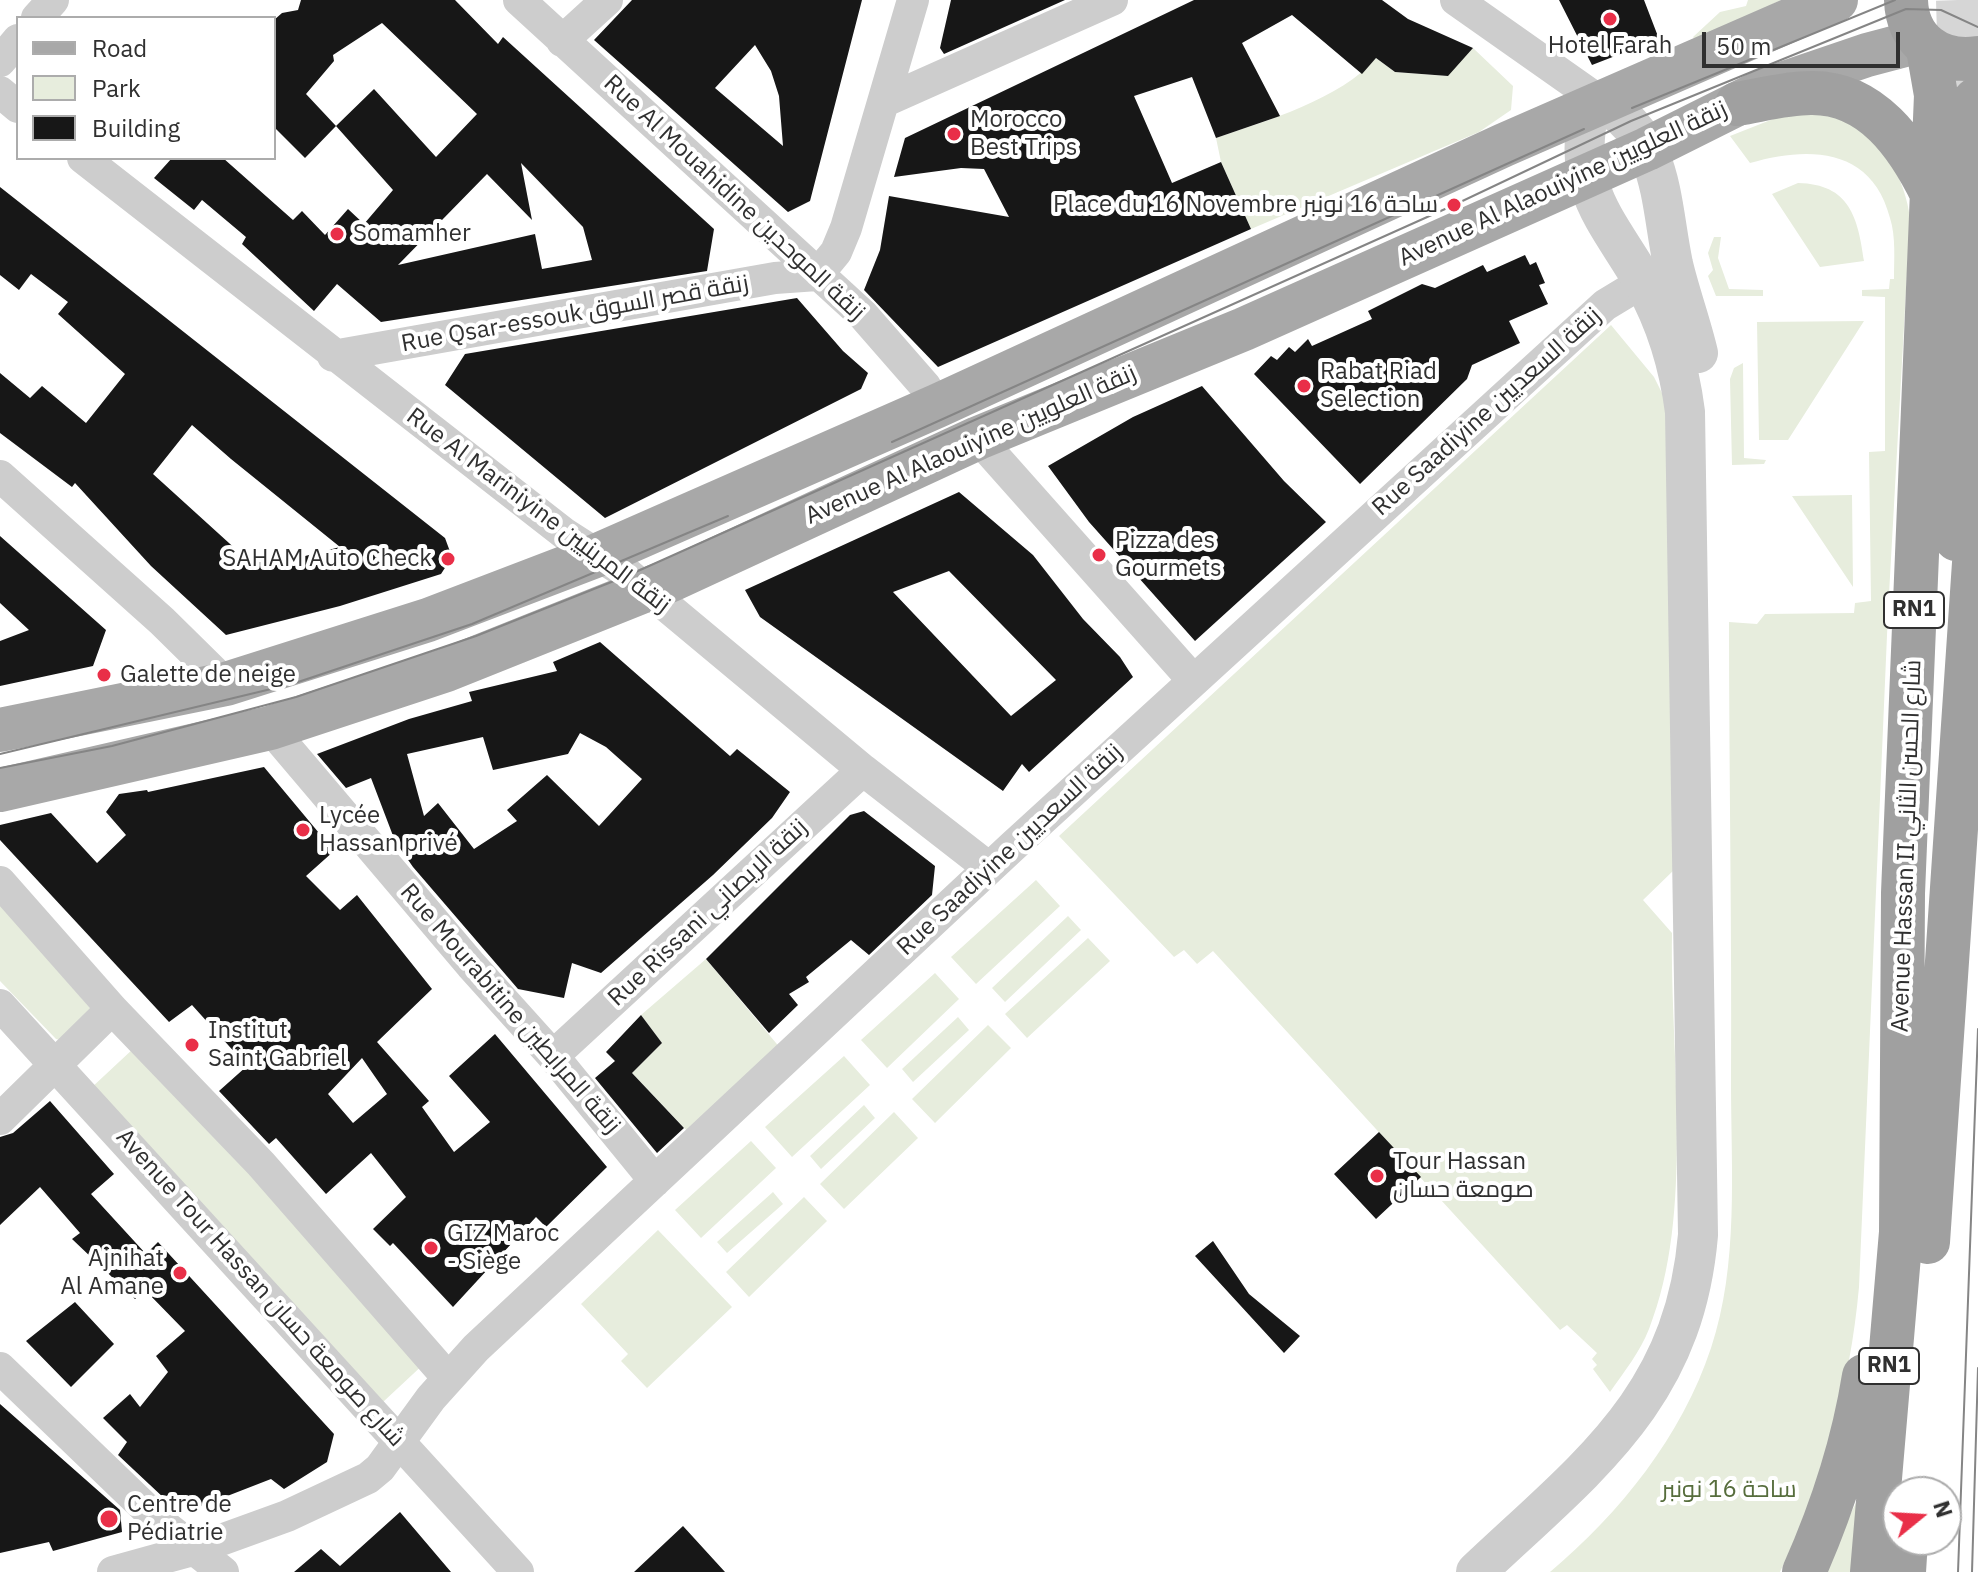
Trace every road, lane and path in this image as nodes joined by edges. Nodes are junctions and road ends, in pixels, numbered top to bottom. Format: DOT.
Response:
graph roads {
  1 [pos="53,0"];
  2 [pos="519,0"];
  3 [pos="607,0"];
  4 [pos="913,0"];
  5 [pos="1112,0"];
  6 [pos="1456,0"];
  7 [pos="1836,0"];
  8 [pos="1906,0"];
  9 [pos="1500,13"];
  10 [pos="39,16"];
  11 [pos="562,41"];
  12 [pos="16,42"];
  13 [pos="1924,45"];
  14 [pos="1978,58"];
  15 [pos="0,61"];
  16 [pos="0,92"];
  17 [pos="883,102"];
  18 [pos="1737,104"];
  19 [pos="16,105"];
  20 [pos="1596,105"];
  21 [pos="1647,149"];
  22 [pos="86,160"];
  23 [pos="1585,176"];
  24 [pos="1932,194"];
  25 [pos="817,275"];
  26 [pos="1643,282"];
  27 [pos="333,356"];
  28 [pos="937,406"];
  29 [pos="978,438"];
  30 [pos="0,476"];
  31 [pos="1978,504"];
  32 [pos="598,555"];
  33 [pos="646,590"];
  34 [pos="1193,680"];
  35 [pos="226,684"];
  36 [pos="270,728"];
  37 [pos="0,730"];
  38 [pos="863,770"];
  39 [pos="0,790"];
  40 [pos="989,868"];
  41 [pos="0,882"];
  42 [pos="1953,887"];
  43 [pos="1903,893"];
  44 [pos="0,1005"];
  45 [pos="112,1009"];
  46 [pos="553,1056"];
  47 [pos="56,1064"];
  48 [pos="0,1119"];
  49 [pos="655,1181"];
  50 [pos="1901,1232"];
  51 [pos="0,1368"];
  52 [pos="448,1378"];
  53 [pos="400,1442"];
  54 [pos="1894,1476"];
  55 [pos="1898,1476"];
  56 [pos="1882,1536"];
  57 [pos="196,1549"];
  58 [pos="113,1572"];
  59 [pos="223,1572"];
  60 [pos="518,1572"];
  61 [pos="1476,1572"];
  62 [pos="1516,1572"];
  63 [pos="1804,1572"];
  64 [pos="1872,1572"];
  1 -- 10 [label="street"];
  2 -- 11 [label="street, Rue Al Mouahidine زنقة الموحدين"];
  3 -- 11 [label="street"];
  4 -- 17 [label="street"];
  5 -- 17 [label="street"];
  6 -- 9 [label="street"];
  7 -- 20 [label="main road, Avenue Al Alaouiyine زنقة العلويين"];
  8 -- 13 [label="highway, RN1"];
  9 -- 20 [label="street"];
  11 -- 25 [label="street, Rue Al Mouahidine زنقة الموحدين"];
  12 -- 15 [label="street"];
  13 -- 14 [label="highway"];
  13 -- 18 [label="main road, Avenue Al Alaouiyine زنقة العلويين"];
  13 -- 24 [label="highway, Avenue Hassan II شارع الحسن الثاني / RN1"];
  16 -- 19 [label="street"];
  17 -- 25 [label="street"];
  18 -- 21 [label="main road, Avenue Al Alaouiyine زنقة العلويين"];
  18 -- 24 [label="highway"];
  20 -- 21 [label="street"];
  20 -- 23 [label="street"];
  20 -- 28 [label="main road, Avenue Al Alaouiyine زنقة العلويين"];
  21 -- 23 [label="main road, Avenue Al Alaouiyine زنقة العلويين"];
  21 -- 62 [label="street"];
  22 -- 27 [label="street, Rue Al Mariniyine زنقة المرينيين"];
  23 -- 26 [label="street"];
  23 -- 29 [label="main road, Avenue Al Alaouiyine زنقة العلويين"];
  24 -- 43 [label="highway, Avenue Hassan II شارع الحسن الثاني / RN1"];
  25 -- 27 [label="street, Rue Qsar-essouk زنقة قصر السوق"];
  25 -- 28 [label="street, Rue Al Mouahidine زنقة الموحدين"];
  26 -- 34 [label="street, Rue Saadiyine زنقة السعديين"];
  26 -- 61 [label="street"];
  27 -- 32 [label="street, Rue Al Mariniyine زنقة المرينيين"];
  28 -- 32 [label="main road, Avenue Al Alaouiyine زنقة العلويين"];
  29 -- 33 [label="main road, Avenue Al Alaouiyine زنقة العلويين"];
  29 -- 34 [label="street"];
  30 -- 35 [label="street"];
  31 -- 42 [label="highway, Avenue Hassan II شارع الحسن الثاني / RN1"];
  32 -- 33 [label="street, Rue Al Mariniyine زنقة المرينيين"];
  32 -- 35 [label="main road, Avenue Al Alaouiyine زنقة العلويين"];
  33 -- 36 [label="main road, Avenue Al Alaouiyine زنقة العلويين"];
  33 -- 38 [label="street, Rue Al Mariniyine زنقة المرينيين"];
  34 -- 40 [label="street, Rue Saadiyine زنقة السعديين"];
  35 -- 37 [label="main road, Avenue Al Alaouiyine زنقة العلويين"];
  36 -- 39 [label="main road, Avenue Al Alaouiyine زنقة العلويين"];
  36 -- 46 [label="street, Rue Mourabitine زنقة المرابطين"];
  38 -- 40 [label="street, Rue Al Mariniyine زنقة المرينيين"];
  38 -- 46 [label="street, Rue Rissani زنقة الريصاني"];
  40 -- 49 [label="street, Rue Saadiyine زنقة السعديين"];
  41 -- 45 [label="street"];
  42 -- 43 [label="highway"];
  42 -- 55 [label="highway, Avenue Hassan II شارع الحسن الثاني / RN1"];
  43 -- 50 [label="highway, Avenue Hassan II شارع الحسن الثاني / RN1"];
  44 -- 47 [label="street, Avenue Tour Hassan شارع صومعة حسان"];
  45 -- 47 [label="street"];
  45 -- 52 [label="street"];
  46 -- 49 [label="street, Rue Mourabitine زنقة المرابطين"];
  47 -- 48 [label="street"];
  47 -- 53 [label="street, Avenue Tour Hassan شارع صومعة حسان"];
  49 -- 52 [label="street, Rue Saadiyine زنقة السعديين"];
  50 -- 54 [label="highway, Avenue Hassan II شارع الحسن الثاني / RN1"];
  50 -- 63 [label="highway"];
  51 -- 57 [label="street"];
  52 -- 53 [label="street, Rue Saadiyine زنقة السعديين"];
  53 -- 57 [label="street, Rue Saadiyine زنقة السعديين"];
  53 -- 60 [label="street, Avenue Tour Hassan شارع صومعة حسان"];
  56 -- 64 [label="highway, RN1"];
  57 -- 58 [label="street, Rue Saadiyine زنقة السعديين"];
  57 -- 59 [label="street"];
}
